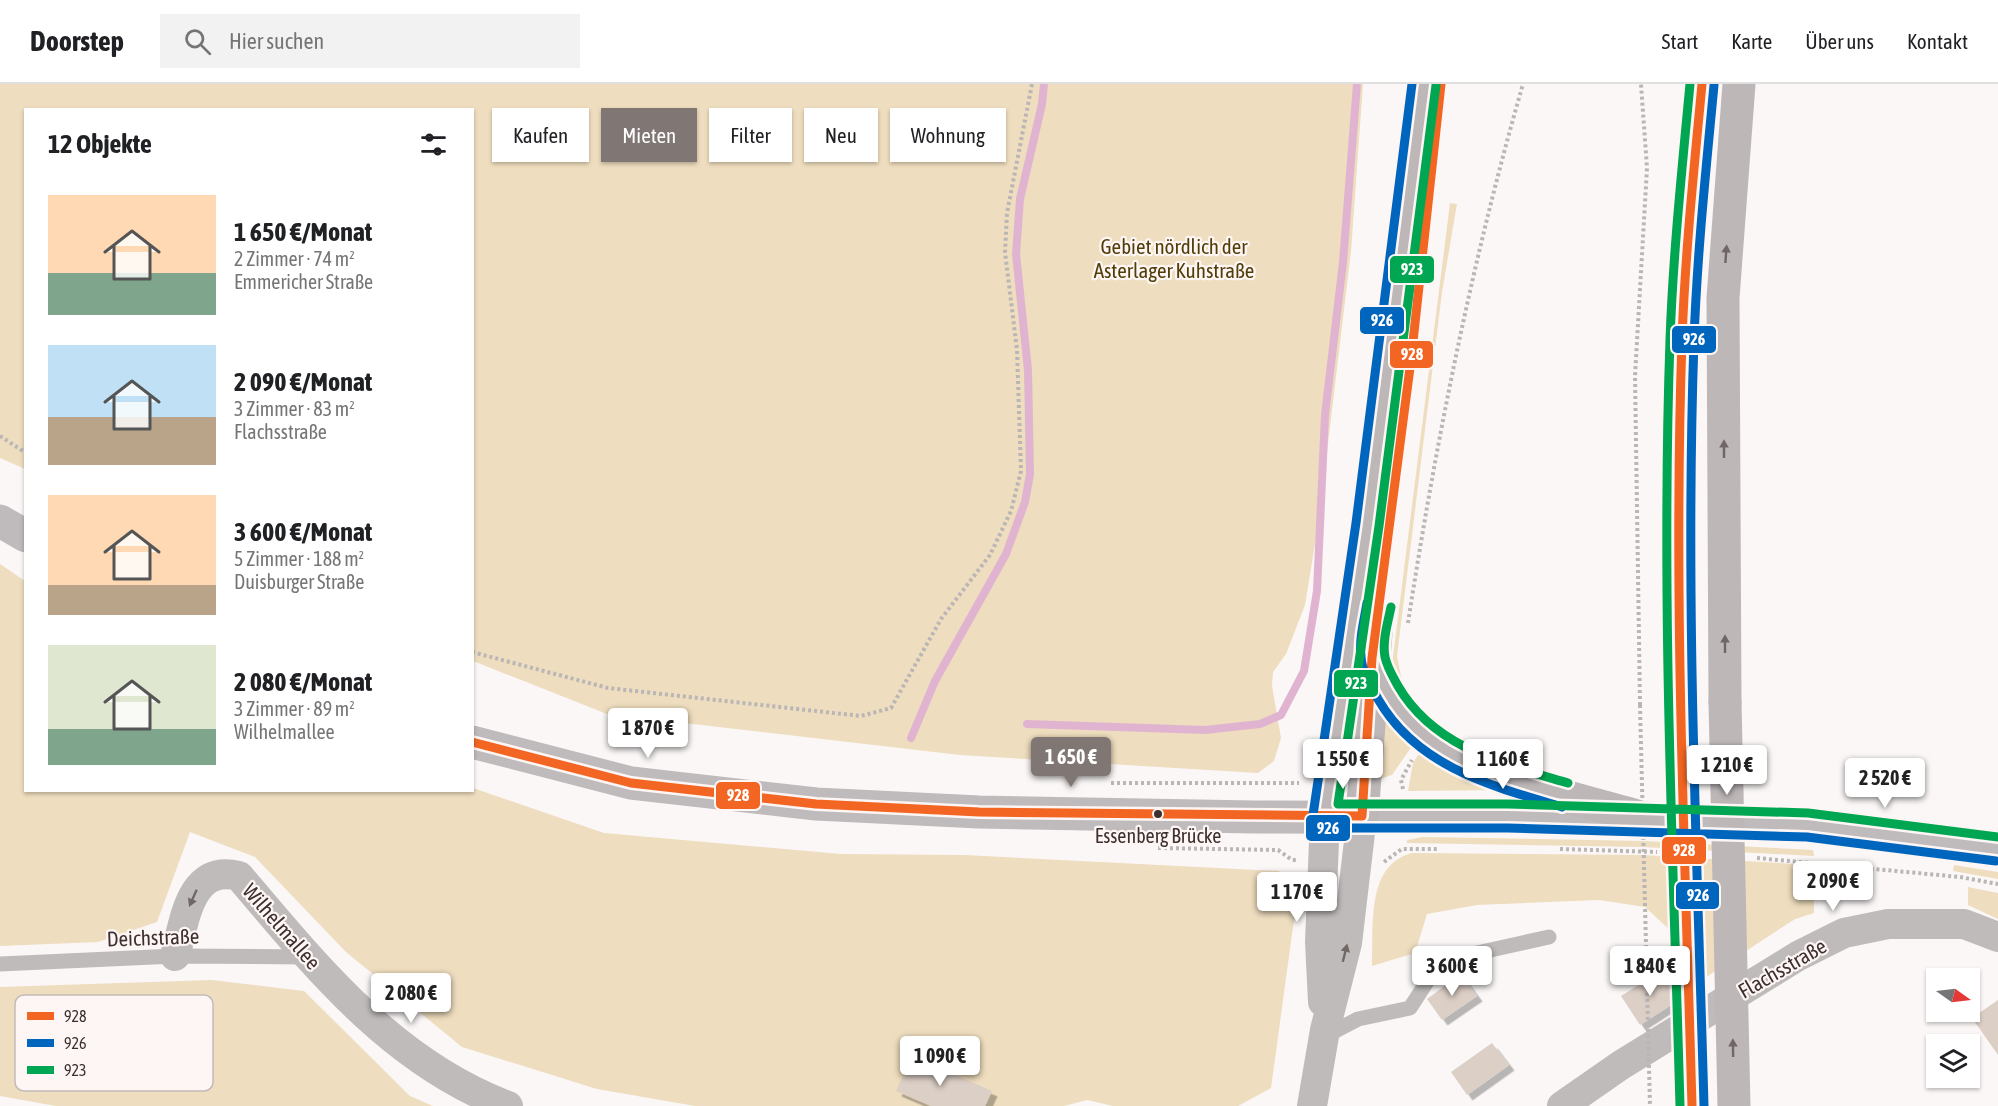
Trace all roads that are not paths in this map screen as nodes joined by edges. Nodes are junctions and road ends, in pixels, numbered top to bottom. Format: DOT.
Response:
graph roads {
  1 [pos="1424,84"];
  2 [pos="1442,84"];
  3 [pos="1739,84"];
  4 [pos="1701,93"];
  5 [pos="0,521"];
  6 [pos="24,535"];
  7 [pos="1372,658"];
  8 [pos="474,743"];
  9 [pos="1325,816"];
  10 [pos="1362,816"];
  11 [pos="1644,819"];
  12 [pos="1998,849"];
  13 [pos="1549,937"];
  14 [pos="1998,937"];
  15 [pos="175,956"];
  16 [pos="307,957"];
  17 [pos="0,964"];
  18 [pos="1325,1030"];
  19 [pos="508,1106"];
  20 [pos="1312,1106"];
  21 [pos="1562,1106"];
  22 [pos="1692,1106"];
  23 [pos="1734,1106"];
  1 -- 9 [label="highway"];
  2 -- 7 [label="highway"];
  23 -- 3 [label="highway, one-way, bridge"];
  4 -- 22 [label="highway, bridge"];
  5 -- 6 [label="main road"];
  7 -- 10 [label="highway"];
  7 -- 11 [label="highway"];
  8 -- 9 [label="main road"];
  9 -- 10 [label="main road"];
  9 -- 18 [label="street"];
  10 -- 11 [label="main road"];
  18 -- 10 [label="street, one-way"];
  11 -- 12 [label="main road"];
  13 -- 18 [label="lane"];
  14 -- 21 [label="street, Flachsstraße"];
  15 -- 16 [label="lane, Deichstraße"];
  16 -- 15 [label="street, Wilhelmallee, one-way"];
  15 -- 17 [label="lane, Deichstraße"];
  16 -- 19 [label="street, Wilhelmallee"];
  18 -- 20 [label="street"];
}
